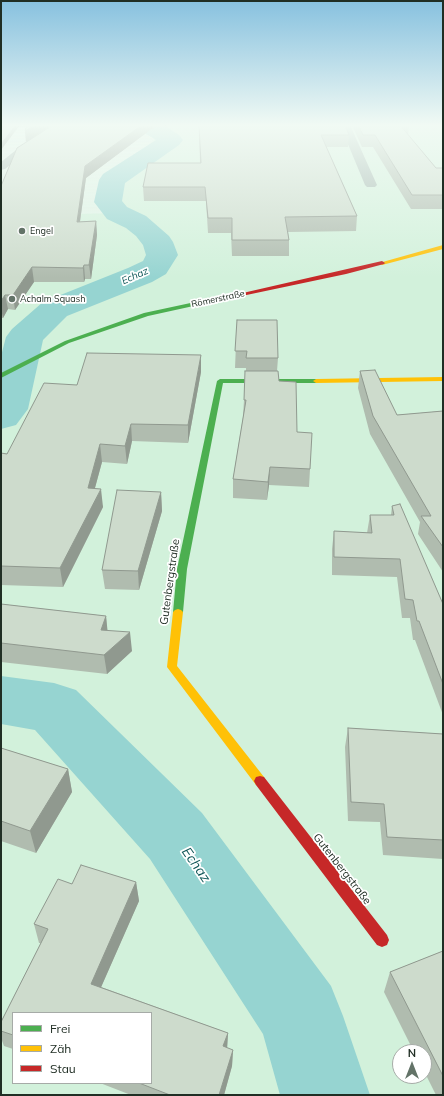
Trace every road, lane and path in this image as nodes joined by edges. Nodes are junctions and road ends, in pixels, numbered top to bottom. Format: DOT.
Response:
graph roads {
  1 [pos="367,176"];
  2 [pos="370,185"];
  3 [pos="443,247"];
  4 [pos="1,376"];
  5 [pos="443,379"];
  6 [pos="382,940"];
  1 -- 2 [label="street"];
  3 -- 4 [label="street, Römerstraße"];
  5 -- 6 [label="street, Gutenbergstraße"];
}
